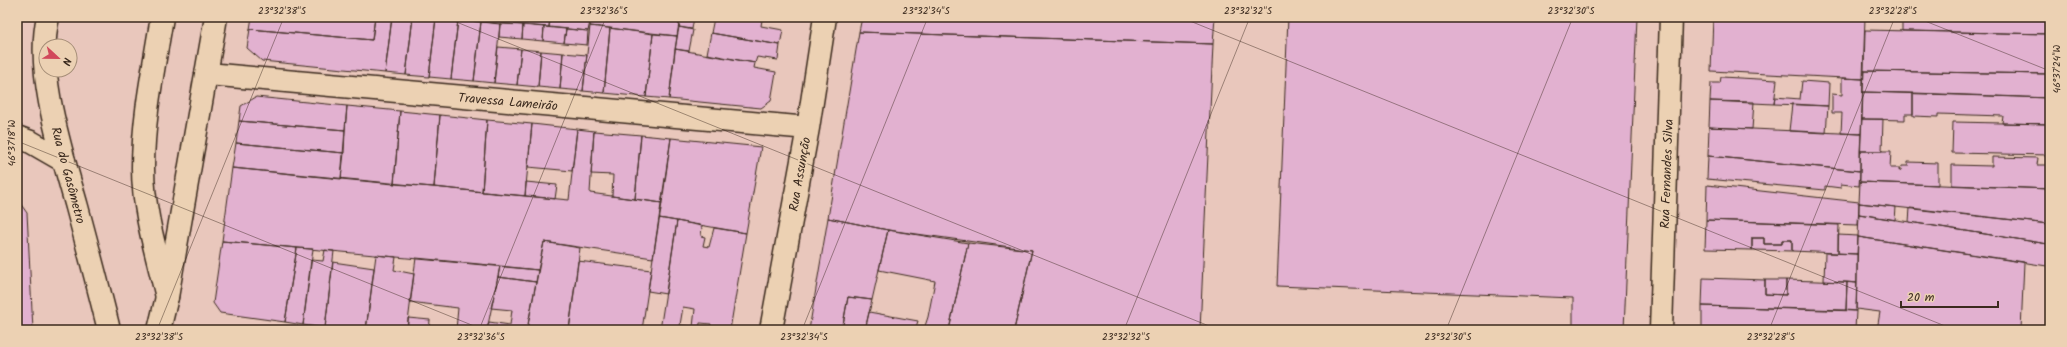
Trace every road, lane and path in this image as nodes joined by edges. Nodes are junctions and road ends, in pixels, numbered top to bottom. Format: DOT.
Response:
graph roads {
  1 [pos="48,17"];
  2 [pos="162,17"];
  3 [pos="216,17"];
  4 [pos="825,17"];
  5 [pos="1671,17"];
  6 [pos="208,74"];
  7 [pos="808,128"];
  8 [pos="17,137"];
  9 [pos="64,161"];
  10 [pos="167,297"];
  11 [pos="109,330"];
  12 [pos="159,330"];
  13 [pos="771,330"];
  14 [pos="1661,330"];
  1 -- 9 [label="street, Rua do Gasômetro"];
  2 -- 10 [label="street"];
  3 -- 6 [label="street"];
  4 -- 7 [label="street, Rua Assunção"];
  5 -- 14 [label="street, Rua Fernandes Silva"];
  6 -- 7 [label="street, Travessa Lameirão"];
  6 -- 10 [label="street"];
  7 -- 13 [label="street, Rua Assunção"];
  8 -- 9 [label="street"];
  9 -- 11 [label="street, Rua do Gasômetro"];
  10 -- 12 [label="street"];
}
